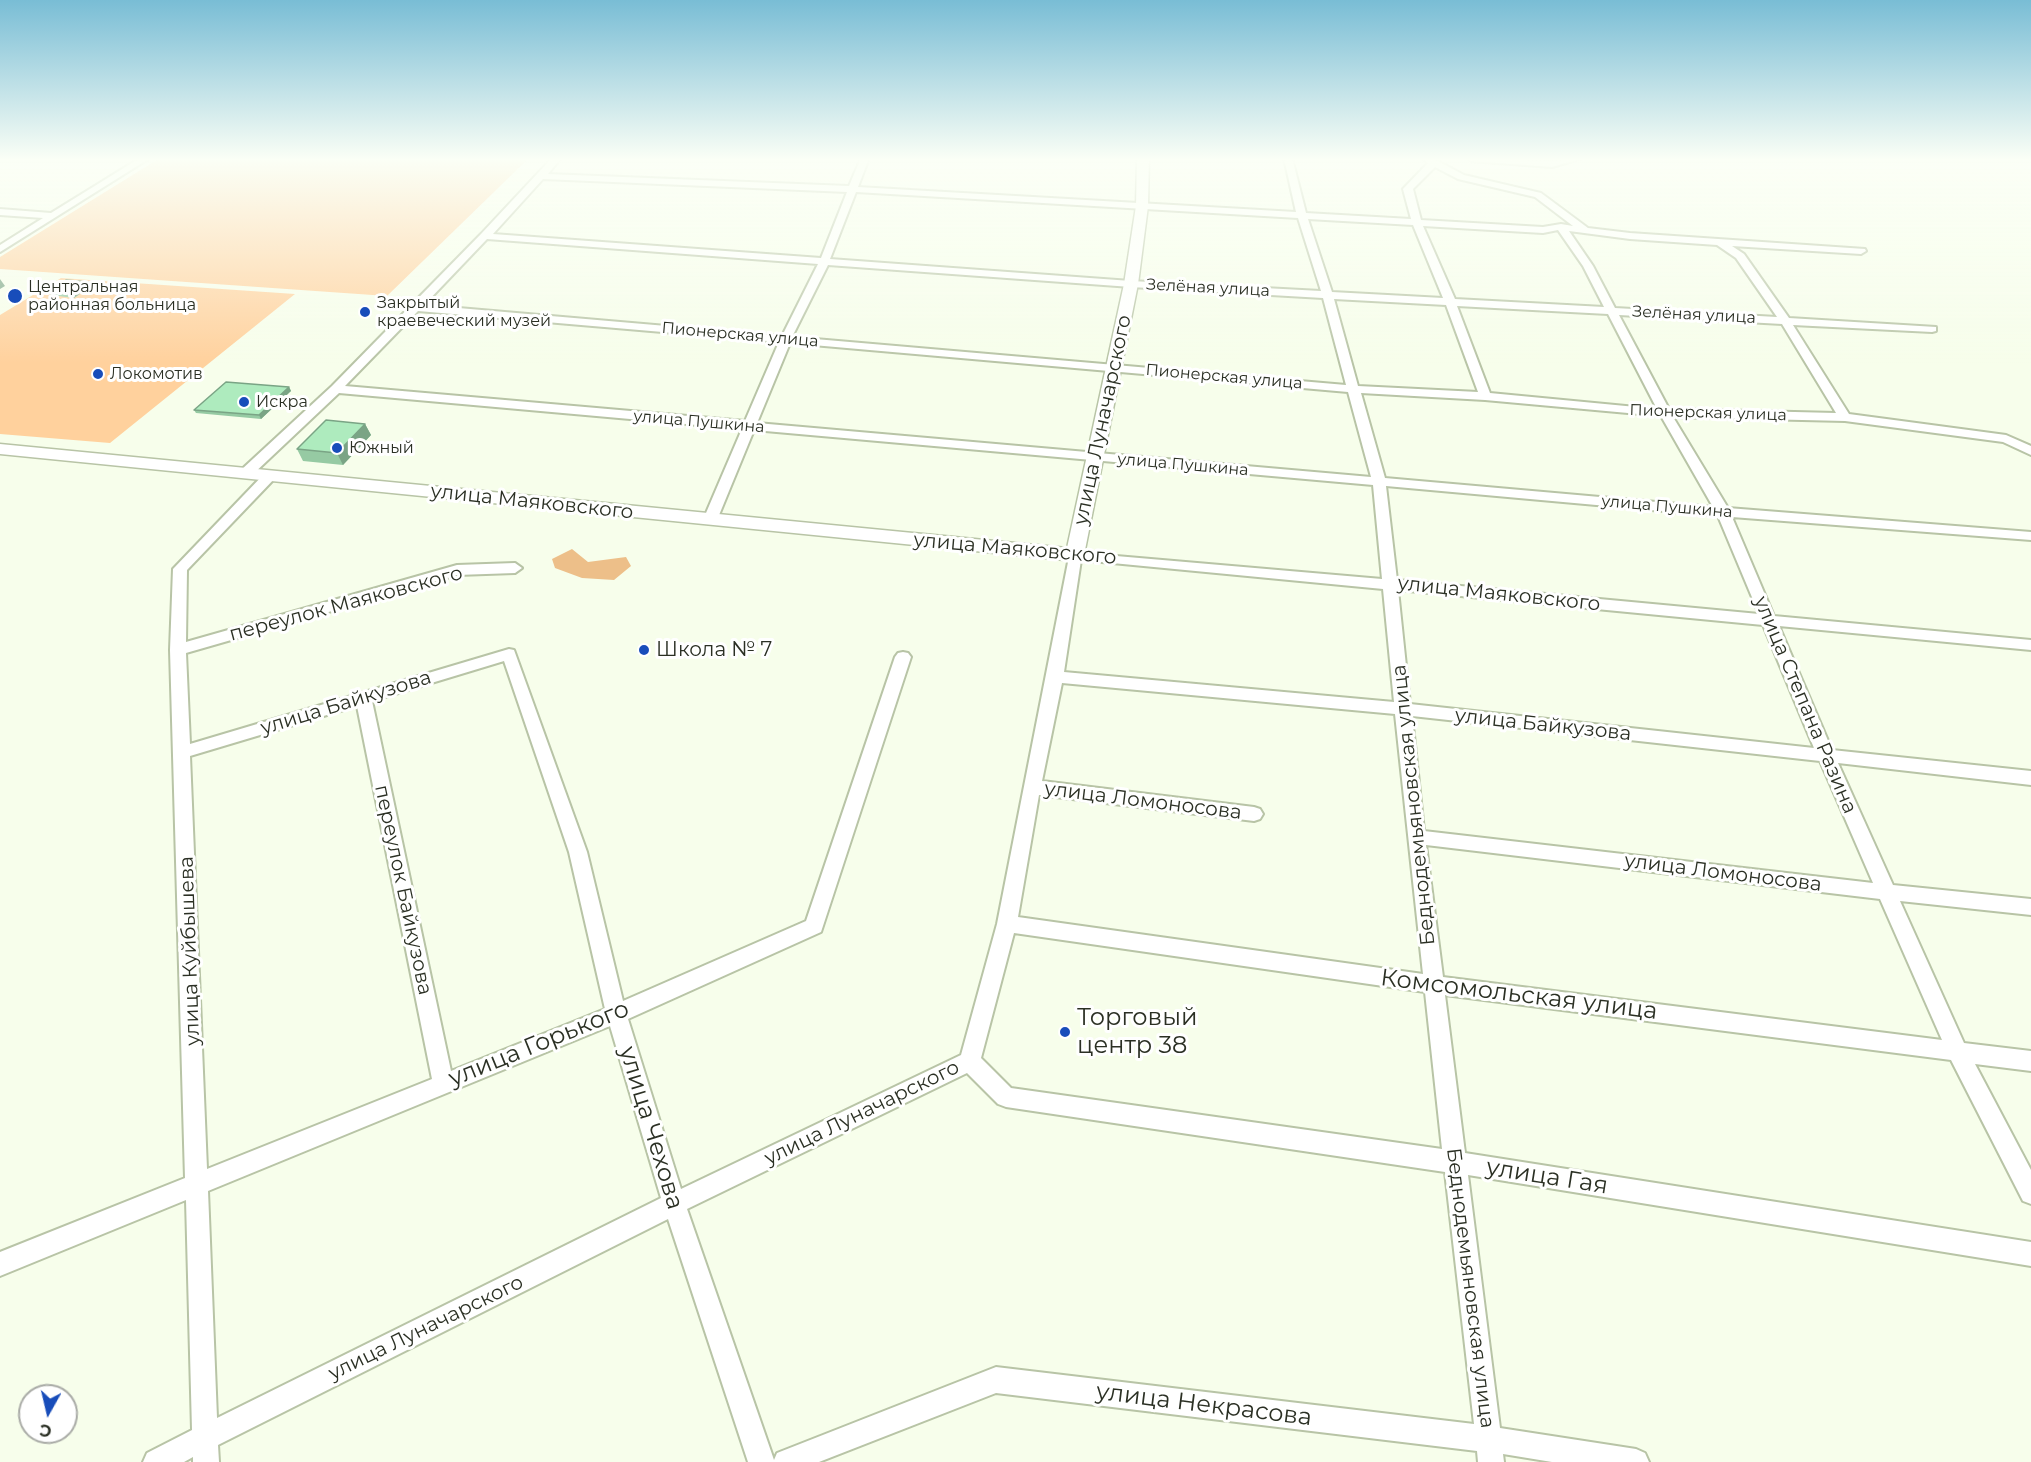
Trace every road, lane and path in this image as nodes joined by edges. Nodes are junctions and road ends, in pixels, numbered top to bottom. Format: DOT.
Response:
graph roads {
  1 [pos="36,226"];
  2 [pos="495,226"];
  3 [pos="838,226"];
  4 [pos="1139,226"];
  5 [pos="1305,226"];
  6 [pos="1418,226"];
  7 [pos="1475,226"];
  8 [pos="1581,226"];
  9 [pos="1561,227"];
  10 [pos="1586,230"];
  11 [pos="486,236"];
  12 [pos="1720,242"];
  13 [pos="0,249"];
  14 [pos="1861,251"];
  15 [pos="824,262"];
  16 [pos="1131,284"];
  17 [pos="1327,294"];
  18 [pos="1450,300"];
  19 [pos="414,308"];
  20 [pos="1611,310"];
  21 [pos="1785,320"];
  22 [pos="1932,329"];
  23 [pos="786,338"];
  24 [pos="1114,366"];
  25 [pos="336,388"];
  26 [pos="1354,389"];
  27 [pos="1485,396"];
  28 [pos="1665,413"];
  29 [pos="1845,417"];
  30 [pos="750,427"];
  31 [pos="0,449"];
  32 [pos="2031,451"];
  33 [pos="1095,457"];
  34 [pos="246,474"];
  35 [pos="270,476"];
  36 [pos="1379,481"];
  37 [pos="1723,512"];
  38 [pos="710,520"];
  39 [pos="2031,536"];
  40 [pos="1075,555"];
  41 [pos="515,568"];
  42 [pos="1391,584"];
  43 [pos="1768,621"];
  44 [pos="2031,645"];
  45 [pos="178,650"];
  46 [pos="509,654"];
  47 [pos="903,657"];
  48 [pos="1055,677"];
  49 [pos="363,697"];
  50 [pos="1404,709"];
  51 [pos="183,752"];
  52 [pos="1826,756"];
  53 [pos="2031,778"];
  54 [pos="1032,787"];
  55 [pos="1254,814"];
  56 [pos="1416,837"];
  57 [pos="1886,892"];
  58 [pos="2031,906"];
  59 [pos="1007,924"];
  60 [pos="1435,985"];
  61 [pos="616,1014"];
  62 [pos="1957,1051"];
  63 [pos="970,1061"];
  64 [pos="2031,1061"];
  65 [pos="443,1083"];
  66 [pos="1454,1162"];
  67 [pos="198,1185"];
  68 [pos="2031,1193"];
  69 [pos="674,1204"];
  70 [pos="2031,1254"];
  71 [pos="0,1264"];
  72 [pos="205,1438"];
  73 [pos="1490,1450"];
  74 [pos="156,1462"];
  75 [pos="206,1462"];
  76 [pos="761,1462"];
  77 [pos="786,1462"];
  78 [pos="1636,1462"];
  1 -- 13 [label="street"];
  2 -- 11 [label="street"];
  3 -- 15 [label="street"];
  4 -- 16 [label="main road, улица Луначарского"];
  5 -- 17 [label="street, Беднодемьяновская улица"];
  6 -- 18 [label="street"];
  7 -- 9 [label="street"];
  8 -- 10 [label="street"];
  9 -- 10 [label="street"];
  9 -- 20 [label="street, улица Степана Разина"];
  10 -- 12 [label="street"];
  11 -- 15 [label="street, Зелёная улица"];
  11 -- 19 [label="street"];
  12 -- 14 [label="street"];
  12 -- 21 [label="street"];
  15 -- 16 [label="street, Зелёная улица"];
  15 -- 23 [label="street"];
  16 -- 17 [label="street, Зелёная улица"];
  16 -- 24 [label="main road, улица Луначарского"];
  17 -- 18 [label="street, Зелёная улица"];
  17 -- 26 [label="street, Беднодемьяновская улица"];
  18 -- 20 [label="street, Зелёная улица"];
  18 -- 27 [label="street"];
  19 -- 23 [label="street, Пионерская улица"];
  19 -- 25 [label="street"];
  20 -- 21 [label="street, Зелёная улица"];
  20 -- 28 [label="street, улица Степана Разина"];
  21 -- 22 [label="street, Зелёная улица"];
  21 -- 29 [label="street"];
  23 -- 24 [label="street, Пионерская улица"];
  23 -- 30 [label="street"];
  24 -- 26 [label="street, Пионерская улица"];
  24 -- 33 [label="main road, улица Луначарского"];
  25 -- 30 [label="street, улица Пушкина"];
  25 -- 34 [label="street"];
  26 -- 27 [label="street, Пионерская улица"];
  26 -- 36 [label="street, Беднодемьяновская улица"];
  27 -- 28 [label="street, Пионерская улица"];
  28 -- 29 [label="street, Пионерская улица"];
  28 -- 37 [label="street, улица Степана Разина"];
  29 -- 32 [label="street, Пионерская улица"];
  30 -- 33 [label="street, улица Пушкина"];
  30 -- 38 [label="street"];
  31 -- 34 [label="main road, улица Маяковского"];
  33 -- 36 [label="street, улица Пушкина"];
  33 -- 40 [label="main road, улица Луначарского"];
  34 -- 35 [label="main road, улица Маяковского"];
  35 -- 38 [label="main road, улица Маяковского"];
  35 -- 45 [label="street, улица Куйбышева"];
  36 -- 37 [label="street, улица Пушкина"];
  36 -- 42 [label="street, Беднодемьяновская улица"];
  37 -- 39 [label="street, улица Пушкина"];
  37 -- 43 [label="street, улица Степана Разина"];
  38 -- 40 [label="main road, улица Маяковского"];
  40 -- 42 [label="street, улица Маяковского"];
  40 -- 48 [label="street, улица Луначарского"];
  41 -- 45 [label="street, переулок Маяковского"];
  42 -- 43 [label="street, улица Маяковского"];
  42 -- 50 [label="street, Беднодемьяновская улица"];
  43 -- 44 [label="street, улица Маяковского"];
  43 -- 52 [label="street, улица Степана Разина"];
  45 -- 51 [label="street, улица Куйбышева"];
  46 -- 49 [label="street, улица Байкузова"];
  46 -- 61 [label="street, улица Чехова"];
  47 -- 61 [label="street, улица Горького"];
  48 -- 50 [label="street, улица Байкузова"];
  48 -- 54 [label="street, улица Луначарского"];
  49 -- 51 [label="street, улица Байкузова"];
  49 -- 65 [label="street, переулок Байкузова"];
  50 -- 52 [label="street, улица Байкузова"];
  50 -- 56 [label="street, Беднодемьяновская улица"];
  51 -- 67 [label="street, улица Куйбышева"];
  52 -- 53 [label="street, улица Байкузова"];
  52 -- 57 [label="street, улица Степана Разина"];
  54 -- 55 [label="street, улица Ломоносова"];
  54 -- 59 [label="street, улица Луначарского"];
  56 -- 57 [label="street, улица Ломоносова"];
  56 -- 60 [label="street, Беднодемьяновская улица"];
  57 -- 58 [label="street, улица Ломоносова"];
  57 -- 62 [label="street, улица Степана Разина"];
  59 -- 60 [label="street, Комсомольская улица"];
  59 -- 63 [label="street, улица Луначарского"];
  60 -- 62 [label="street, Комсомольская улица"];
  60 -- 66 [label="street, Беднодемьяновская улица"];
  61 -- 65 [label="street, улица Горького"];
  61 -- 69 [label="street, улица Чехова"];
  62 -- 64 [label="street, Комсомольская улица"];
  62 -- 68 [label="street, улица Степана Разина"];
  63 -- 66 [label="street, улица Гая"];
  63 -- 69 [label="street, улица Луначарского"];
  65 -- 67 [label="street, улица Горького"];
  66 -- 70 [label="street, улица Гая"];
  66 -- 73 [label="street, Беднодемьяновская улица"];
  67 -- 71 [label="street, улица Горького"];
  67 -- 72 [label="street, улица Куйбышева"];
  69 -- 72 [label="street, улица Луначарского"];
  69 -- 76 [label="street, улица Чехова"];
  72 -- 74 [label="street, улица Луначарского"];
  72 -- 75 [label="street, улица Куйбышева"];
  73 -- 77 [label="street, улица Некрасова"];
  73 -- 78 [label="street, улица Некрасова"];
}
